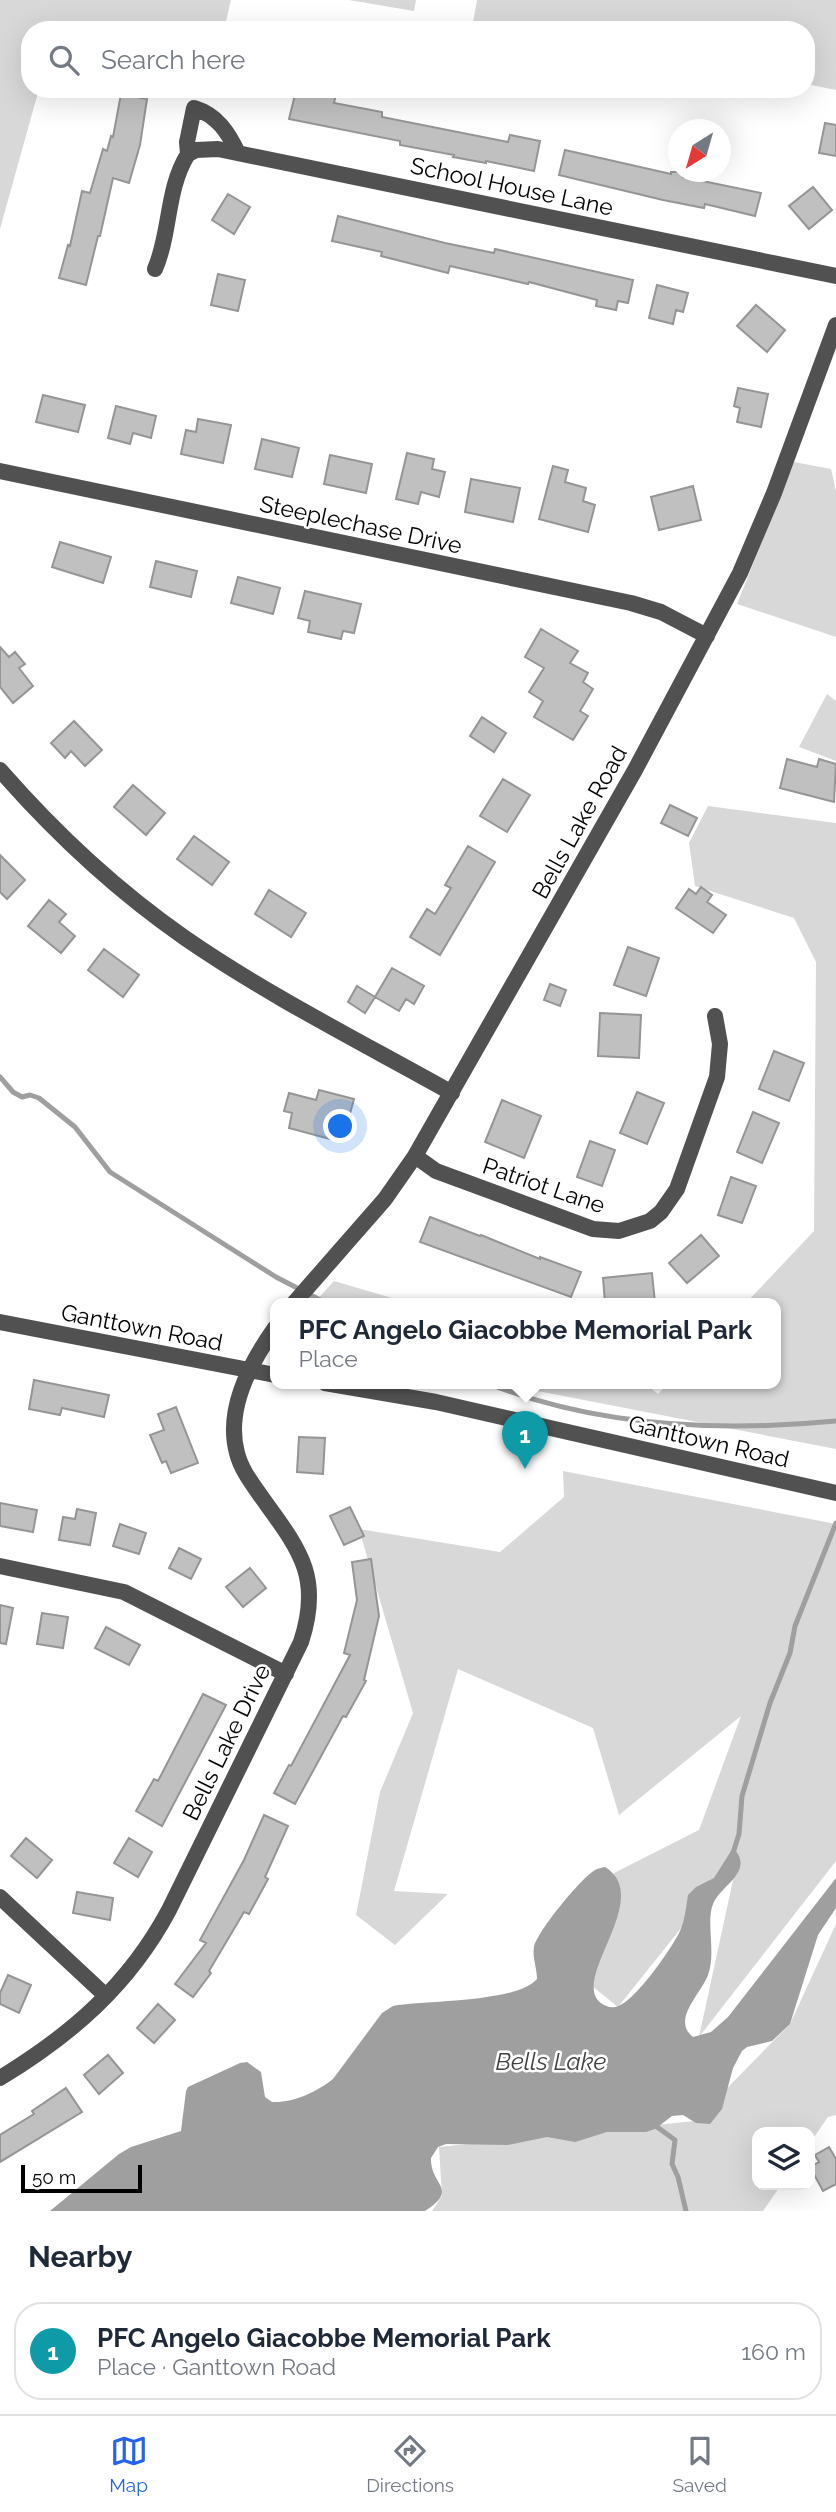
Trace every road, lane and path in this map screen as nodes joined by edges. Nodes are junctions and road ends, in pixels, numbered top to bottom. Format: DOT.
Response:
graph roads {
  1 [pos="238,153"];
  2 [pos="186,158"];
  3 [pos="155,269"];
  4 [pos="836,276"];
  5 [pos="836,325"];
  6 [pos="0,471"];
  7 [pos="707,636"];
  8 [pos="0,770"];
  9 [pos="715,1016"];
  10 [pos="452,1093"];
  11 [pos="415,1157"];
  12 [pos="299,1298"];
  13 [pos="0,1322"];
  14 [pos="270,1336"];
  15 [pos="248,1371"];
  16 [pos="270,1374"];
  17 [pos="360,1389"];
  18 [pos="835,1493"];
  19 [pos="0,1566"];
  20 [pos="286,1674"];
  21 [pos="0,1897"];
  22 [pos="106,1996"];
  23 [pos="0,2078"];
  1 -- 2 [label="street, School House Lane"];
  1 -- 2 [label="street"];
  1 -- 4 [label="street, School House Lane"];
  2 -- 3 [label="street"];
  5 -- 7 [label="street, Bells Lake Road"];
  6 -- 7 [label="street, Steeplechase Drive"];
  7 -- 10 [label="street, Bells Lake Road"];
  8 -- 10 [label="street"];
  9 -- 11 [label="street, Patriot Lane"];
  10 -- 11 [label="street, Bells Lake Road"];
  11 -- 12 [label="street, Bells Lake Road"];
  13 -- 15 [label="street, Ganttown Road"];
  14 -- 15 [label="street"];
  15 -- 16 [label="street, Ganttown Road"];
  15 -- 20 [label="street, Bells Lake Drive"];
  17 -- 18 [label="street, Ganttown Road"];
  19 -- 20 [label="street"];
  20 -- 22 [label="street, Bells Lake Drive"];
  21 -- 22 [label="street"];
  22 -- 23 [label="street, Bells Lake Drive"];
}
